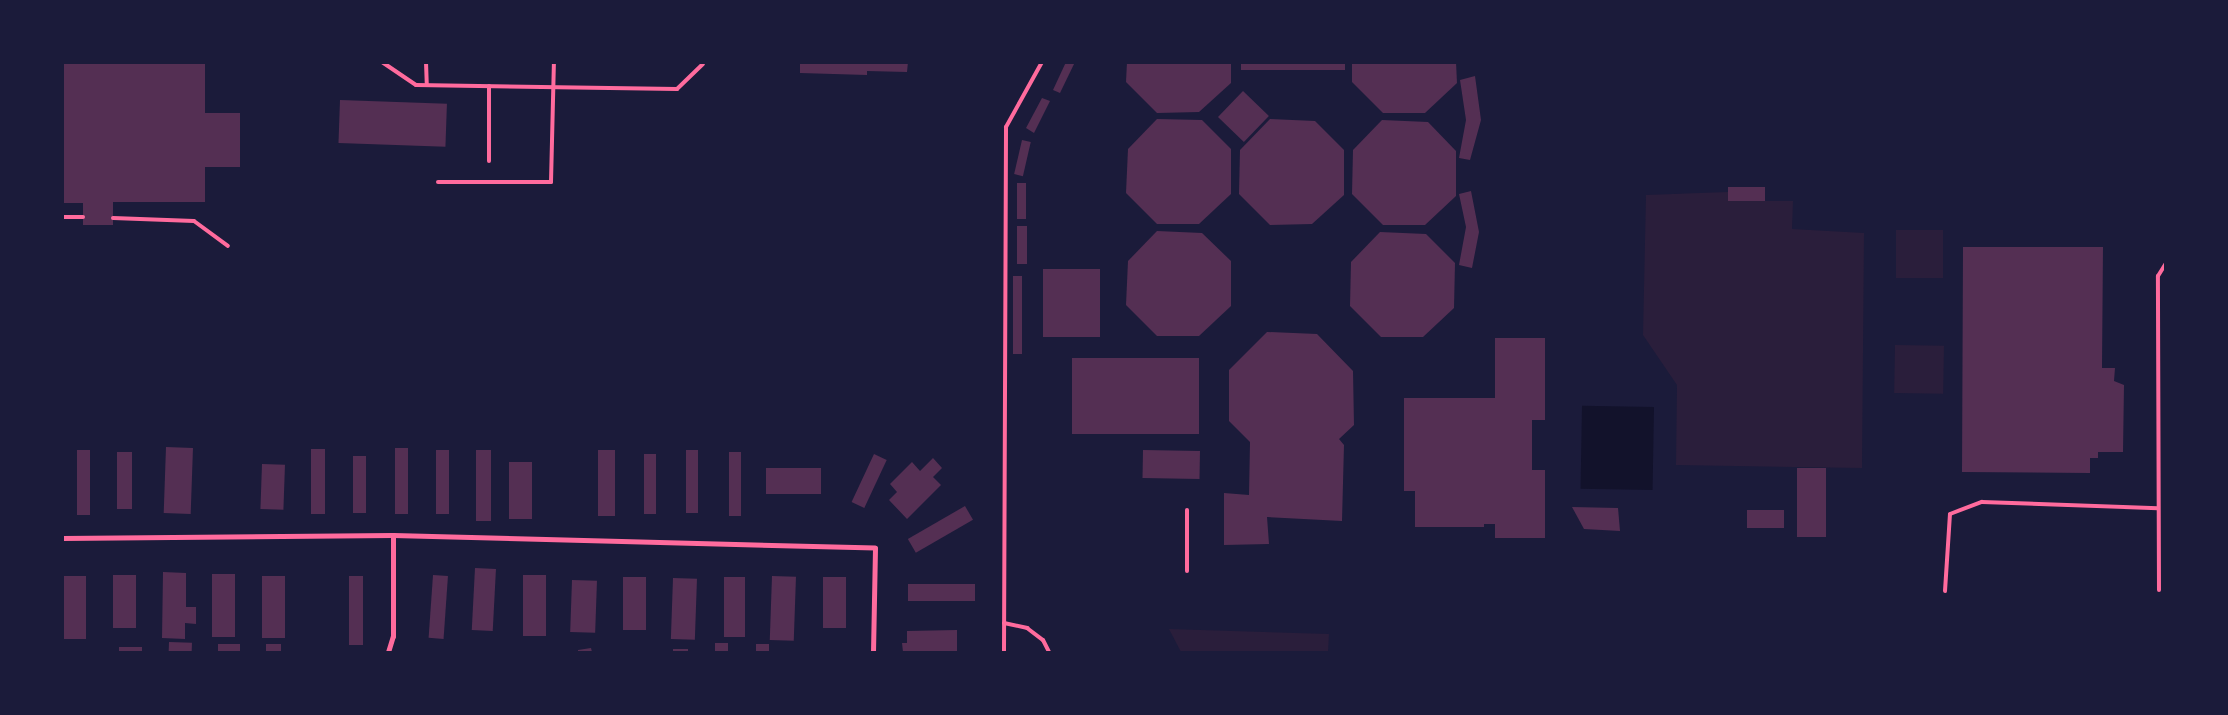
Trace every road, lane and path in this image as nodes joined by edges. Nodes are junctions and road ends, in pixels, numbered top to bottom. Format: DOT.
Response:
graph roads {
  1 [pos="382,62"];
  2 [pos="426,62"];
  3 [pos="554,62"];
  4 [pos="1042,62"];
  5 [pos="703,64"];
  6 [pos="427,85"];
  7 [pos="489,86"];
  8 [pos="554,87"];
  9 [pos="489,161"];
  10 [pos="438,182"];
  11 [pos="62,217"];
  12 [pos="83,217"];
  13 [pos="113,218"];
  14 [pos="228,246"];
  15 [pos="2166,263"];
  16 [pos="2158,508"];
  17 [pos="1187,510"];
  18 [pos="393,535"];
  19 [pos="62,538"];
  20 [pos="1187,571"];
  21 [pos="2158,590"];
  22 [pos="1945,591"];
  23 [pos="1004,623"];
  24 [pos="388,652"];
  25 [pos="873,652"];
  26 [pos="1004,652"];
  27 [pos="1049,652"];
  1 -- 6 [label="lane"];
  2 -- 6 [label="lane"];
  3 -- 8 [label="lane"];
  4 -- 23 [label="lane"];
  5 -- 8 [label="lane"];
  6 -- 7 [label="lane"];
  7 -- 8 [label="lane"];
  7 -- 9 [label="lane"];
  8 -- 10 [label="lane"];
  11 -- 12 [label="lane"];
  13 -- 14 [label="lane"];
  15 -- 16 [label="lane"];
  16 -- 21 [label="lane"];
  16 -- 22 [label="lane"];
  17 -- 20 [label="lane"];
  18 -- 19 [label="street"];
  18 -- 24 [label="street"];
  18 -- 25 [label="street"];
  23 -- 26 [label="lane"];
  23 -- 27 [label="lane"];
}
